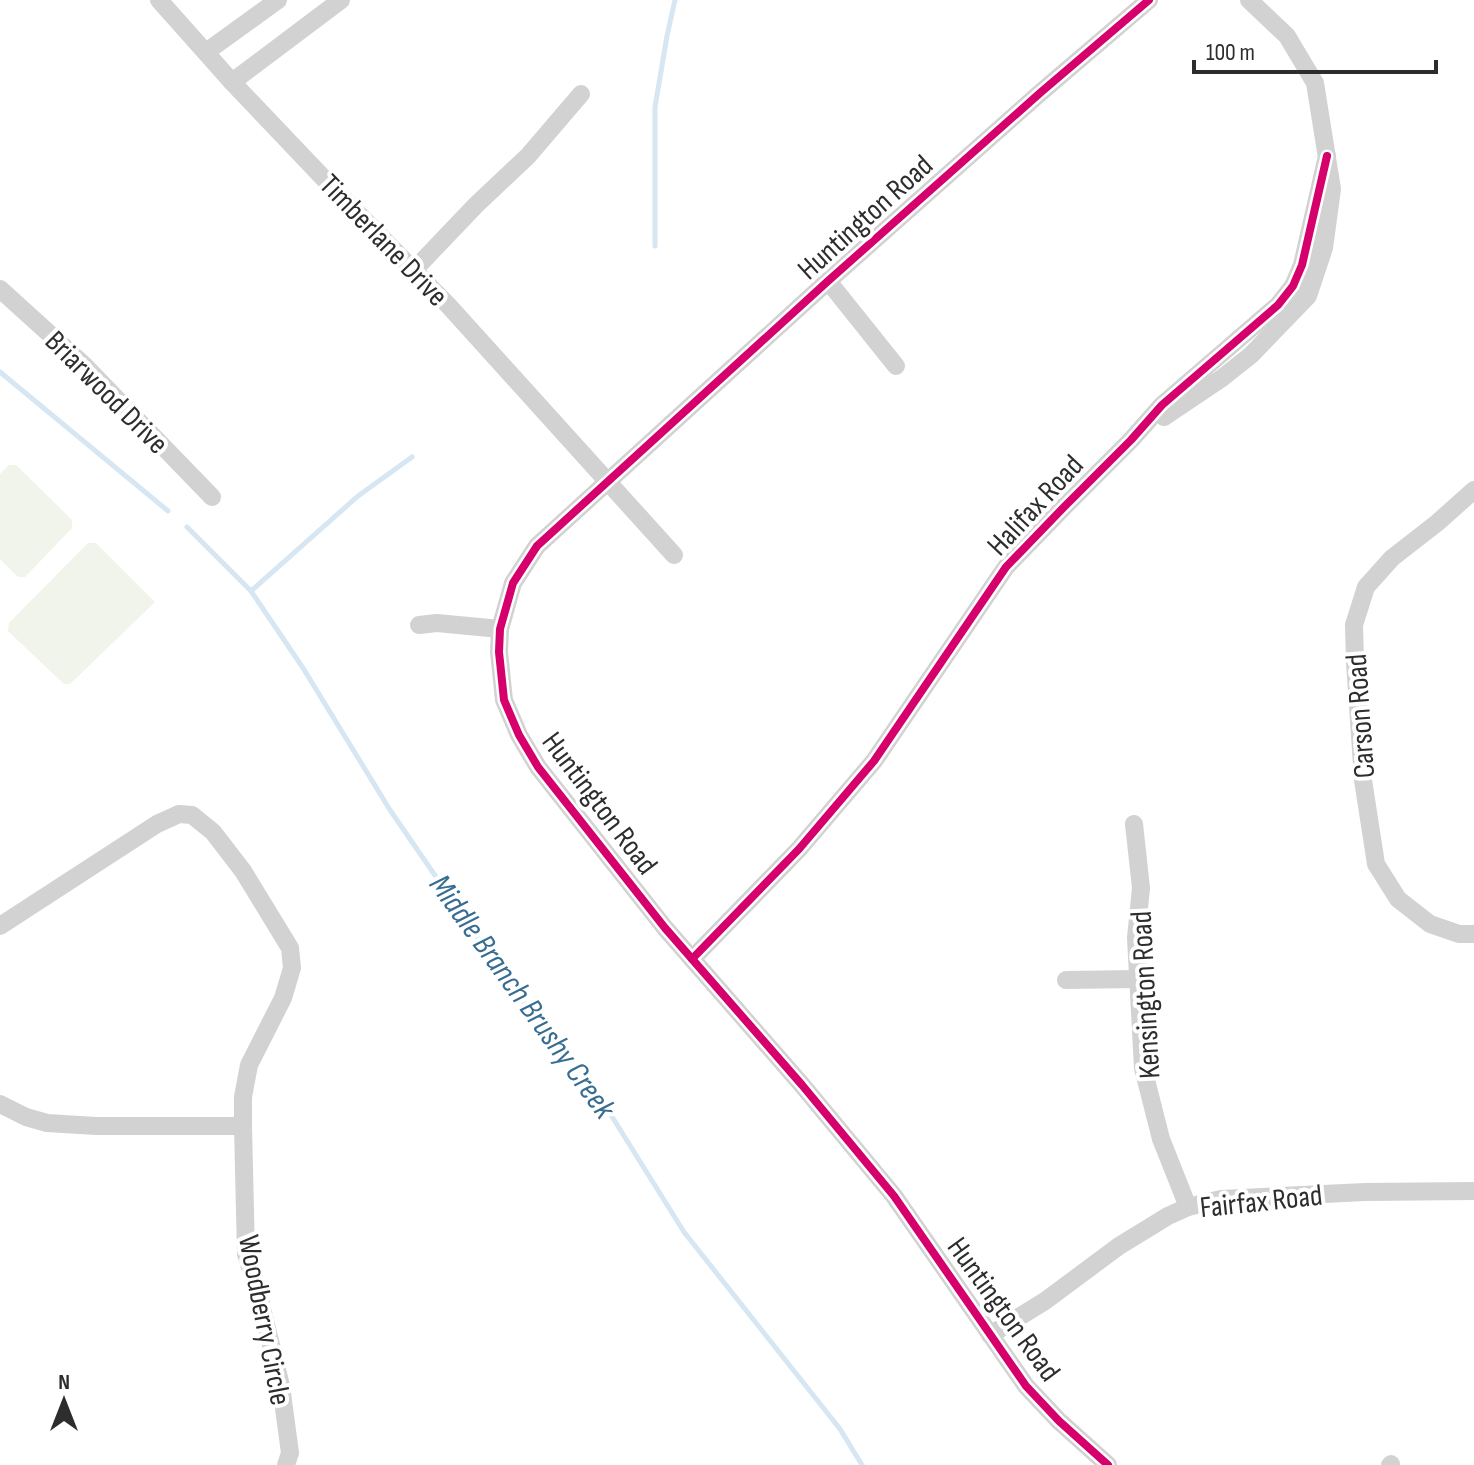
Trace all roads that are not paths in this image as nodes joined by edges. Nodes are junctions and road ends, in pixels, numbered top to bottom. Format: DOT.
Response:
graph roads {
  1 [pos="159,0"];
  2 [pos="278,0"];
  3 [pos="341,0"];
  4 [pos="1149,0"];
  5 [pos="1249,0"];
  6 [pos="206,52"];
  7 [pos="232,82"];
  8 [pos="581,94"];
  9 [pos="413,271"];
  10 [pos="828,281"];
  11 [pos="0,289"];
  12 [pos="896,366"];
  13 [pos="606,482"];
  14 [pos="1474,490"];
  15 [pos="212,497"];
  16 [pos="674,555"];
  17 [pos="419,625"];
  18 [pos="500,629"];
  19 [pos="1134,824"];
  20 [pos="0,926"];
  21 [pos="1474,934"];
  22 [pos="692,959"];
  23 [pos="1138,979"];
  24 [pos="1066,980"];
  25 [pos="0,1104"];
  26 [pos="243,1126"];
  27 [pos="1474,1191"];
  28 [pos="1188,1207"];
  29 [pos="990,1335"];
  30 [pos="286,1465"];
  31 [pos="1108,1465"];
  1 -- 6 [label="street, Timberlane Drive"];
  2 -- 6 [label="street"];
  3 -- 7 [label="street"];
  4 -- 10 [label="street, Huntington Road"];
  5 -- 22 [label="street, Halifax Road"];
  6 -- 7 [label="street, Timberlane Drive"];
  7 -- 9 [label="street, Timberlane Drive"];
  8 -- 9 [label="street"];
  9 -- 13 [label="street, Timberlane Drive"];
  10 -- 12 [label="street"];
  10 -- 13 [label="street, Huntington Road"];
  11 -- 15 [label="street, Briarwood Drive"];
  13 -- 16 [label="street, Timberlane Drive"];
  13 -- 18 [label="street, Huntington Road"];
  14 -- 21 [label="street, Carson Road"];
  17 -- 18 [label="street"];
  18 -- 22 [label="street, Huntington Road"];
  19 -- 23 [label="street, Kensington Road"];
  20 -- 26 [label="street, Woodberry Circle"];
  22 -- 29 [label="street, Huntington Road"];
  23 -- 24 [label="street"];
  23 -- 28 [label="street, Kensington Road"];
  25 -- 26 [label="street"];
  26 -- 30 [label="street, Woodberry Circle"];
  27 -- 28 [label="street, Fairfax Road"];
  28 -- 29 [label="street, Fairfax Road"];
  29 -- 31 [label="street, Huntington Road"];
}
